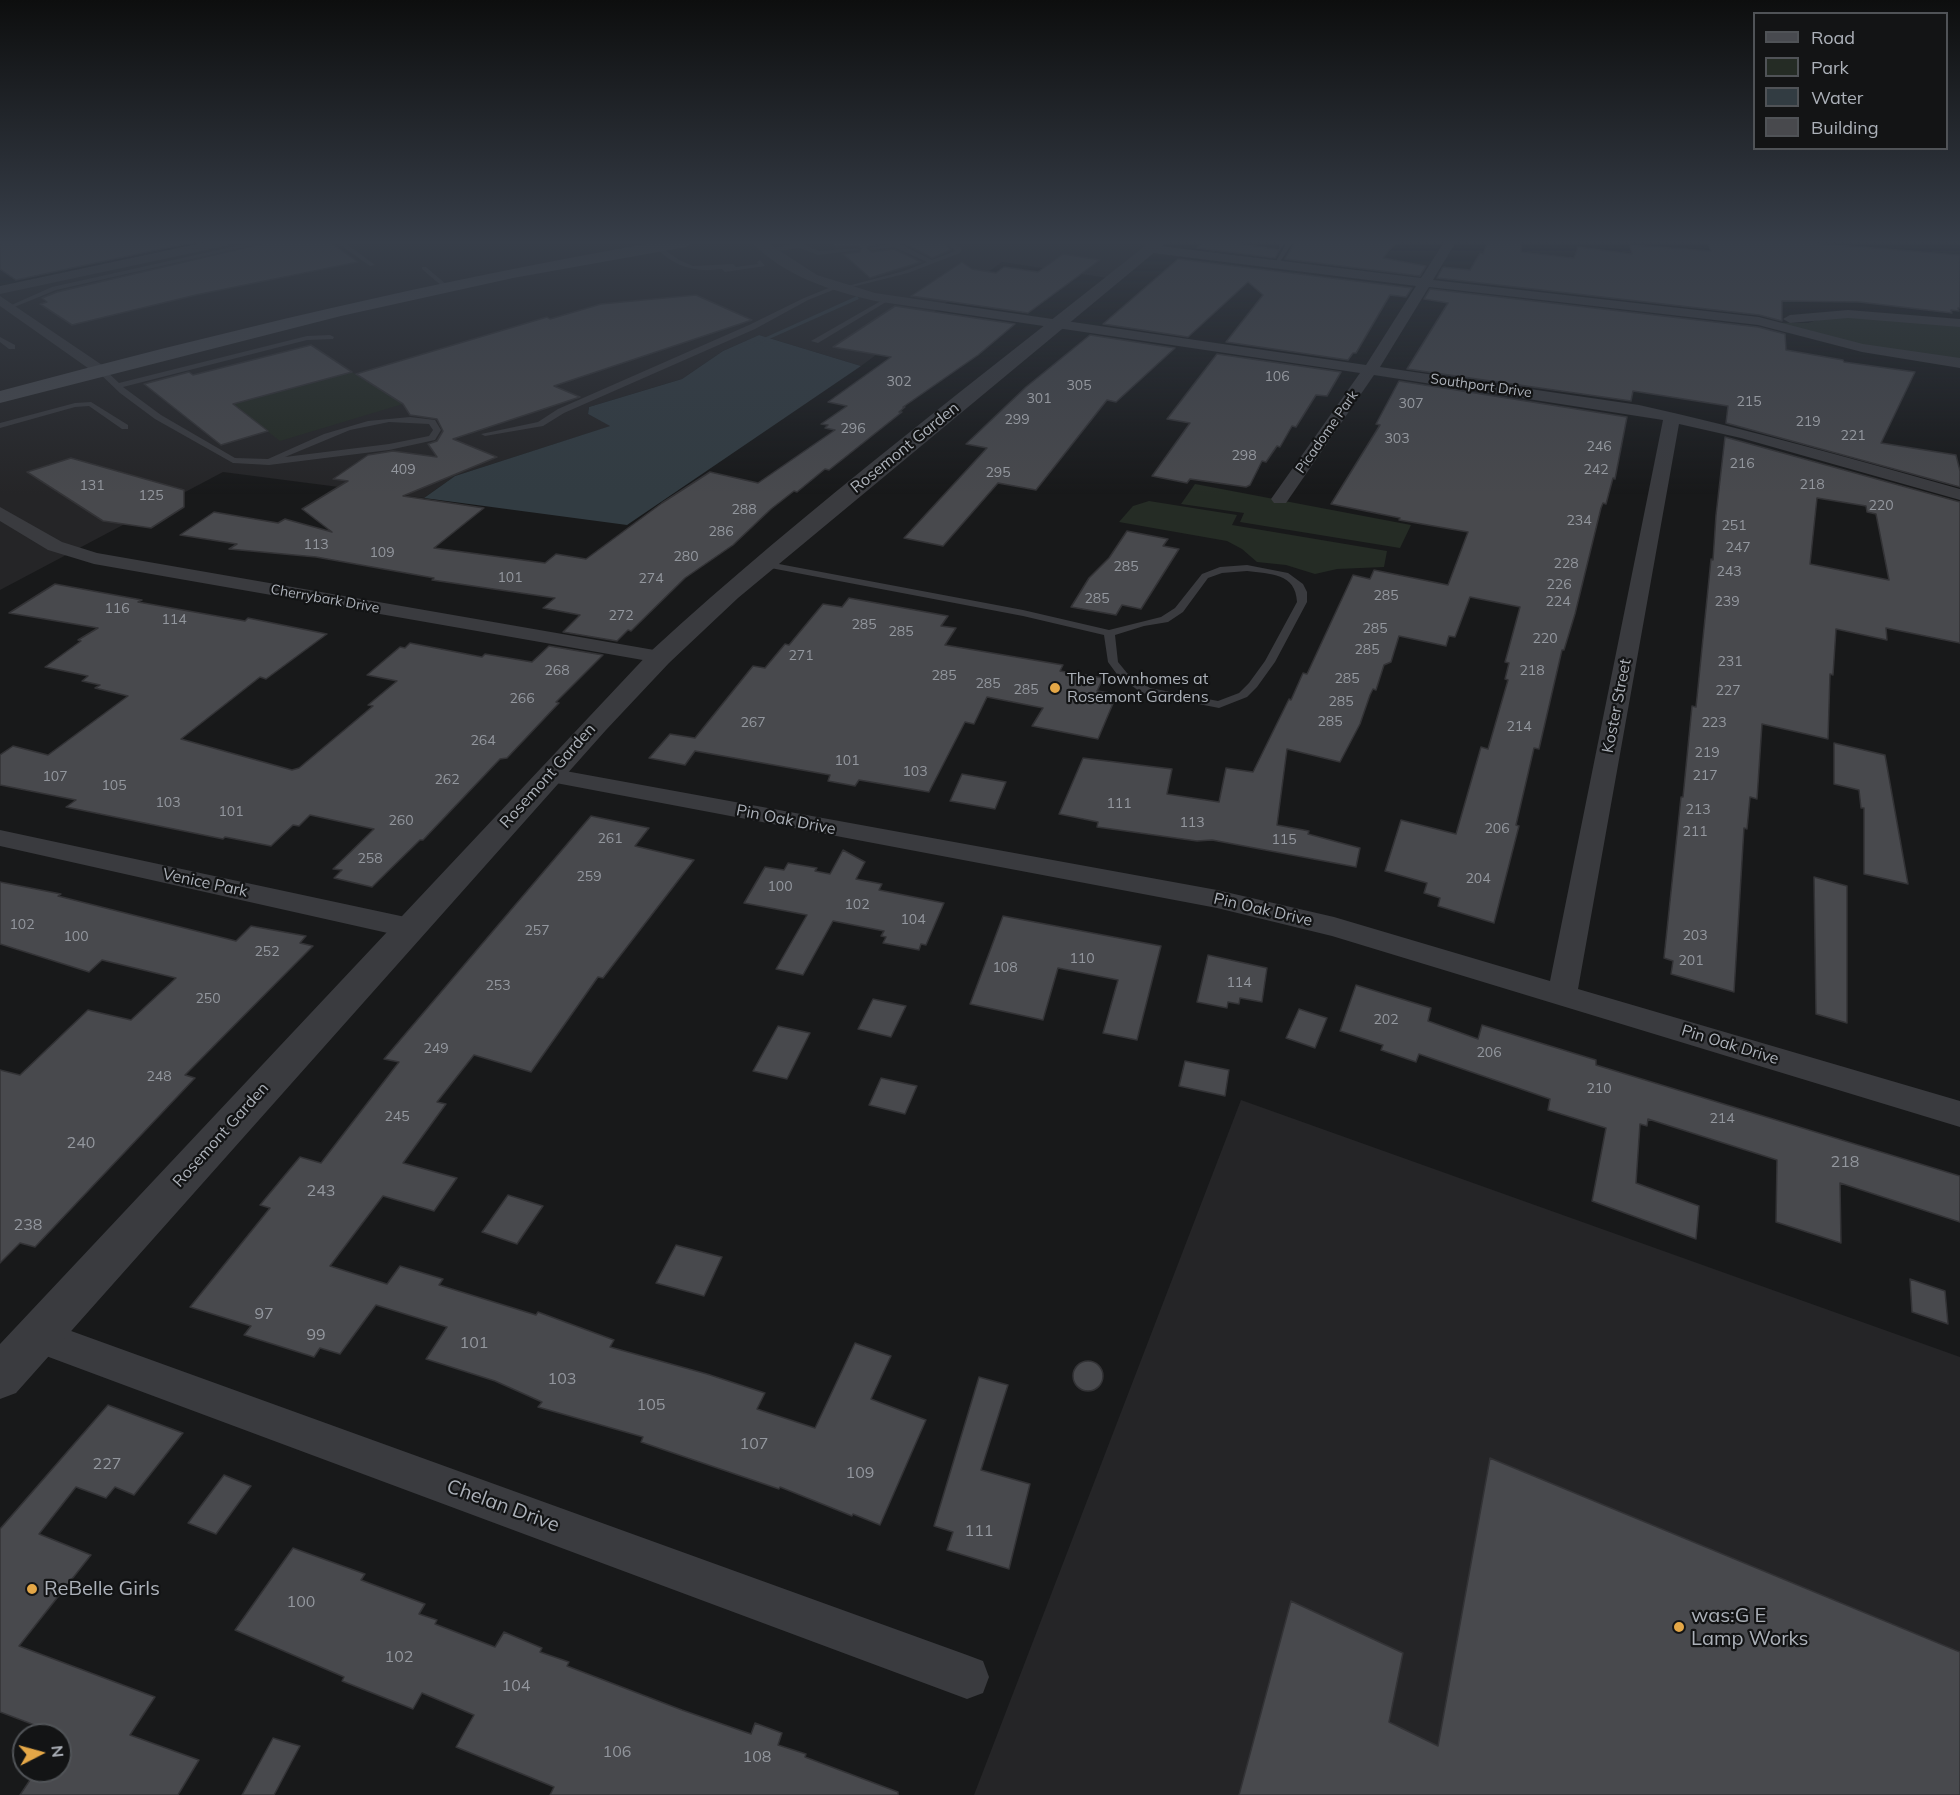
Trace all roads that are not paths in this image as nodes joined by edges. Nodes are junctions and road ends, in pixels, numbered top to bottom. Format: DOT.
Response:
graph roads {
  1 [pos="36,326"];
  2 [pos="272,326"];
  3 [pos="755,326"];
  4 [pos="841,326"];
  5 [pos="1056,326"];
  6 [pos="1062,326"];
  7 [pos="1399,326"];
  8 [pos="1777,326"];
  9 [pos="330,337"];
  10 [pos="0,339"];
  11 [pos="815,341"];
  12 [pos="12,347"];
  13 [pos="1960,363"];
  14 [pos="1371,369"];
  15 [pos="100,370"];
  16 [pos="118,386"];
  17 [pos="0,397"];
  18 [pos="1672,417"];
  19 [pos="0,426"];
  20 [pos="125,427"];
  21 [pos="485,434"];
  22 [pos="269,462"];
  23 [pos="1960,495"];
  24 [pos="1280,499"];
  25 [pos="1,515"];
  26 [pos="764,564"];
  27 [pos="1109,633"];
  28 [pos="660,657"];
  29 [pos="549,775"];
  30 [pos="0,838"];
  31 [pos="410,928"];
  32 [pos="1562,994"];
  33 [pos="1960,1114"];
  34 [pos="38,1336"];
  35 [pos="0,1377"];
  36 [pos="967,1677"];
  1 -- 15 [label="street"];
  2 -- 15 [label="main road"];
  3 -- 21 [label="lane"];
  4 -- 11 [label="lane"];
  5 -- 26 [label="street, Rosemont Garden"];
  6 -- 14 [label="street, Southport Drive"];
  7 -- 14 [label="street, Picadome Park"];
  8 -- 13 [label="street"];
  9 -- 16 [label="lane"];
  10 -- 12 [label="lane"];
  14 -- 18 [label="street, Southport Drive"];
  14 -- 24 [label="street, Picadome Park"];
  15 -- 16 [label="lane"];
  15 -- 17 [label="main road"];
  16 -- 22 [label="lane"];
  18 -- 23 [label="street, Southport Drive"];
  18 -- 32 [label="street, Koster Street"];
  19 -- 20 [label="lane"];
  22 -- 22 [label="lane"];
  25 -- 28 [label="street, Cherrybark Drive"];
  26 -- 27 [label="lane"];
  26 -- 28 [label="street, Rosemont Garden"];
  27 -- 27 [label="lane"];
  28 -- 29 [label="street, Rosemont Garden"];
  29 -- 31 [label="street, Rosemont Garden"];
  29 -- 32 [label="street, Pin Oak Drive"];
  30 -- 31 [label="street, Venice Park"];
  31 -- 34 [label="street, Rosemont Garden"];
  32 -- 33 [label="street, Pin Oak Drive"];
  34 -- 35 [label="street, Rosemont Garden"];
  34 -- 36 [label="street, Chelan Drive"];
}
